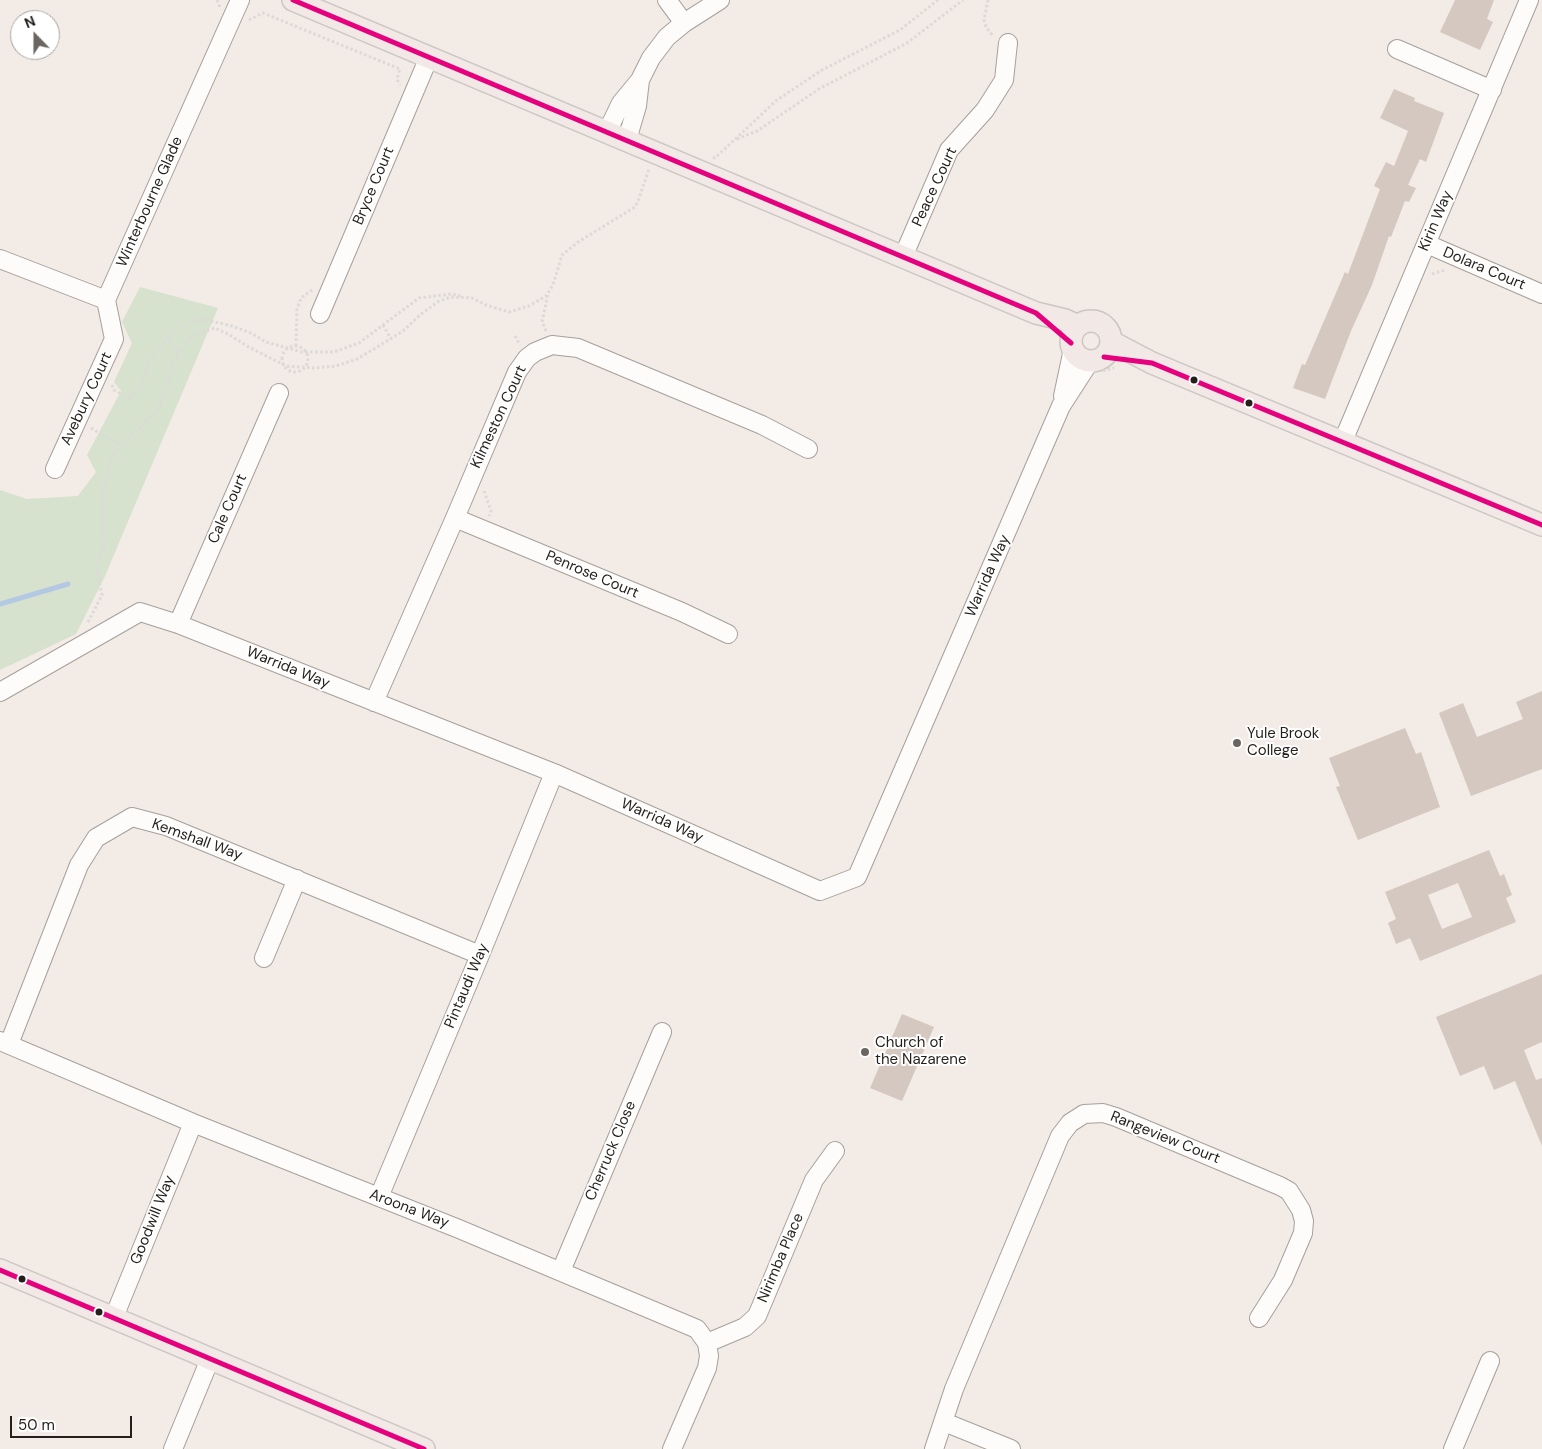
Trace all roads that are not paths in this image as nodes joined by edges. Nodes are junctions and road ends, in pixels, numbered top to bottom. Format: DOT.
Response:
graph roads {
  1 [pos="240,0"];
  2 [pos="293,0"];
  3 [pos="667,0"];
  4 [pos="720,0"];
  5 [pos="1529,0"];
  6 [pos="684,23"];
  7 [pos="1008,42"];
  8 [pos="1397,49"];
  9 [pos="429,57"];
  10 [pos="640,80"];
  11 [pos="1492,90"];
  12 [pos="607,132"];
  13 [pos="627,140"];
  14 [pos="1427,244"];
  15 [pos="903,257"];
  16 [pos="0,259"];
  17 [pos="1542,294"];
  18 [pos="106,300"];
  19 [pos="320,314"];
  20 [pos="1088,346"];
  21 [pos="279,393"];
  22 [pos="1343,441"];
  23 [pos="808,449"];
  24 [pos="55,469"];
  25 [pos="455,518"];
  26 [pos="1542,525"];
  27 [pos="178,624"];
  28 [pos="728,634"];
  29 [pos="0,692"];
  30 [pos="374,702"];
  31 [pos="554,773"];
  32 [pos="297,879"];
  33 [pos="480,955"];
  34 [pos="264,958"];
  35 [pos="662,1032"];
  36 [pos="4,1043"];
  37 [pos="193,1123"];
  38 [pos="835,1151"];
  39 [pos="379,1197"];
  40 [pos="0,1270"];
  41 [pos="561,1271"];
  42 [pos="114,1317"];
  43 [pos="1259,1318"];
  44 [pos="706,1343"];
  45 [pos="210,1359"];
  46 [pos="1490,1361"];
  47 [pos="944,1422"];
  48 [pos="173,1449"];
  49 [pos="424,1449"];
  50 [pos="672,1449"];
  51 [pos="934,1449"];
  52 [pos="1011,1449"];
  53 [pos="1453,1449"];
  1 -- 18 [label="street, Winterbourne Glade"];
  2 -- 9 [label="main road"];
  3 -- 6 [label="street"];
  4 -- 6 [label="street"];
  5 -- 11 [label="street, Kirin Way"];
  6 -- 10 [label="street"];
  7 -- 15 [label="street, Peace Court"];
  8 -- 11 [label="street"];
  9 -- 12 [label="main road"];
  9 -- 19 [label="street, Bryce Court"];
  10 -- 12 [label="street"];
  10 -- 13 [label="street"];
  11 -- 14 [label="street, Kirin Way"];
  12 -- 13 [label="main road"];
  13 -- 15 [label="main road"];
  14 -- 17 [label="street, Dolara Court"];
  14 -- 22 [label="street, Kirin Way"];
  15 -- 20 [label="main road"];
  16 -- 18 [label="street"];
  18 -- 24 [label="street, Avebury Court"];
  20 -- 22 [label="main road"];
  20 -- 31 [label="street, Warrida Way"];
  21 -- 27 [label="street, Cale Court"];
  22 -- 26 [label="main road"];
  23 -- 25 [label="street, Kilmeston Court"];
  25 -- 28 [label="street, Penrose Court"];
  25 -- 30 [label="street, Kilmeston Court"];
  27 -- 29 [label="street, Warrida Way"];
  27 -- 30 [label="street, Warrida Way"];
  30 -- 31 [label="street, Warrida Way"];
  31 -- 33 [label="street, Pintaudi Way"];
  32 -- 33 [label="street, Kemshall Way"];
  32 -- 34 [label="street"];
  32 -- 36 [label="street, Kemshall Way"];
  33 -- 39 [label="street, Pintaudi Way"];
  35 -- 41 [label="street, Cherruck Close"];
  36 -- 37 [label="street, Aroona Way"];
  37 -- 39 [label="street, Aroona Way"];
  37 -- 42 [label="street, Goodwill Way"];
  38 -- 44 [label="street, Nirimba Place"];
  39 -- 41 [label="street, Aroona Way"];
  40 -- 42 [label="main road"];
  41 -- 44 [label="street, Aroona Way"];
  42 -- 45 [label="main road"];
  43 -- 47 [label="street, Rangeview Court"];
  44 -- 50 [label="street"];
  45 -- 48 [label="street"];
  45 -- 49 [label="main road"];
  46 -- 53 [label="street"];
  47 -- 51 [label="street, Rangeview Court"];
  47 -- 52 [label="street"];
}
